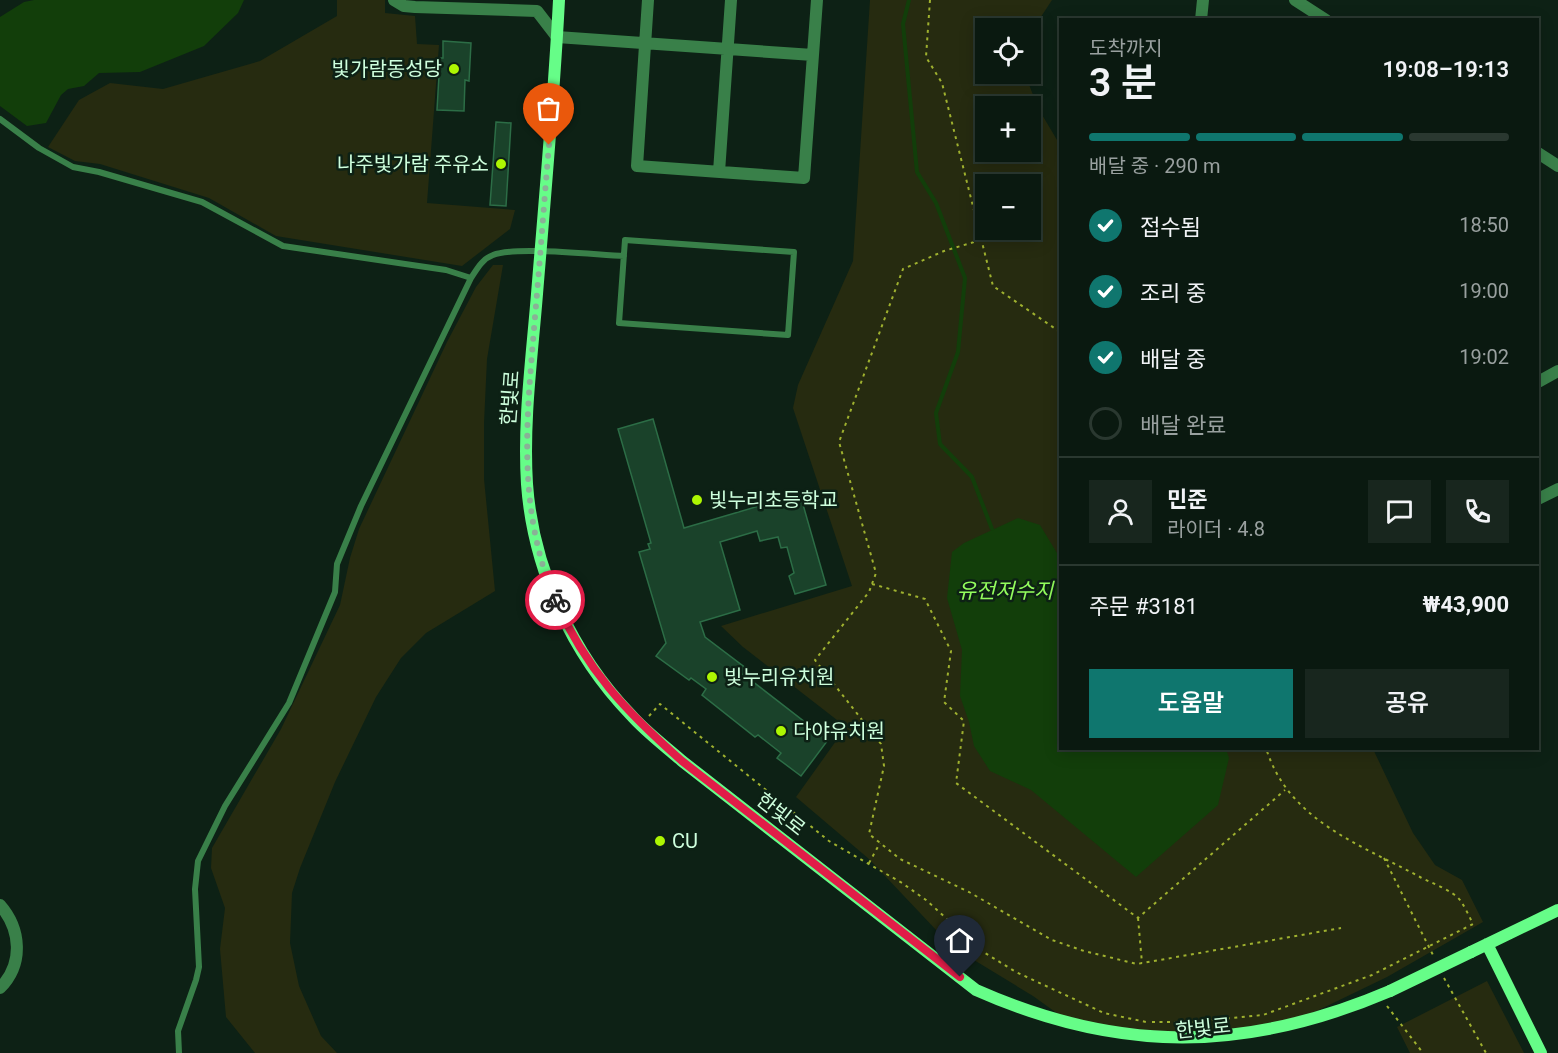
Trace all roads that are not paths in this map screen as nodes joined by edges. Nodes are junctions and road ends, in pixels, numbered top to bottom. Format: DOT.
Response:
graph roads {
  1 [pos="394,0"];
  2 [pos="559,0"];
  3 [pos="648,0"];
  4 [pos="731,0"];
  5 [pos="817,0"];
  6 [pos="1203,0"];
  7 [pos="1295,0"];
  8 [pos="1201,18"];
  9 [pos="1323,18"];
  10 [pos="557,37"];
  11 [pos="645,44"];
  12 [pos="728,50"];
  13 [pos="813,55"];
  14 [pos="0,119"];
  15 [pos="1539,154"];
  16 [pos="1558,166"];
  17 [pos="719,172"];
  18 [pos="541,253"];
  19 [pos="624,256"];
  20 [pos="471,278"];
  21 [pos="1558,371"];
  22 [pos="1539,381"];
  23 [pos="1558,489"];
  24 [pos="1539,498"];
  25 [pos="0,904"];
  26 [pos="1558,910"];
  27 [pos="1487,944"];
  28 [pos="0,988"];
  29 [pos="1084,1040"];
  30 [pos="1188,1050"];
  31 [pos="179,1053"];
  32 [pos="1541,1053"];
  1 -- 10 [label="street"];
  2 -- 10 [label="street, 한빛로"];
  3 -- 11 [label="street"];
  4 -- 12 [label="street"];
  5 -- 13 [label="street"];
  6 -- 8 [label="street"];
  7 -- 9 [label="street"];
  10 -- 11 [label="street"];
  10 -- 18 [label="street, 한빛로"];
  11 -- 12 [label="street"];
  11 -- 17 [label="street"];
  12 -- 13 [label="street"];
  12 -- 17 [label="street"];
  13 -- 17 [label="street"];
  14 -- 20 [label="lane"];
  15 -- 16 [label="street"];
  18 -- 19 [label="lane"];
  18 -- 20 [label="lane"];
  18 -- 29 [label="street, 한빛로"];
  19 -- 19 [label="lane"];
  20 -- 31 [label="lane"];
  21 -- 22 [label="street"];
  23 -- 24 [label="street"];
  25 -- 28 [label="street"];
  26 -- 27 [label="street, 한빛로"];
  27 -- 30 [label="street, 한빛로, bridge"];
  27 -- 32 [label="street"];
}
